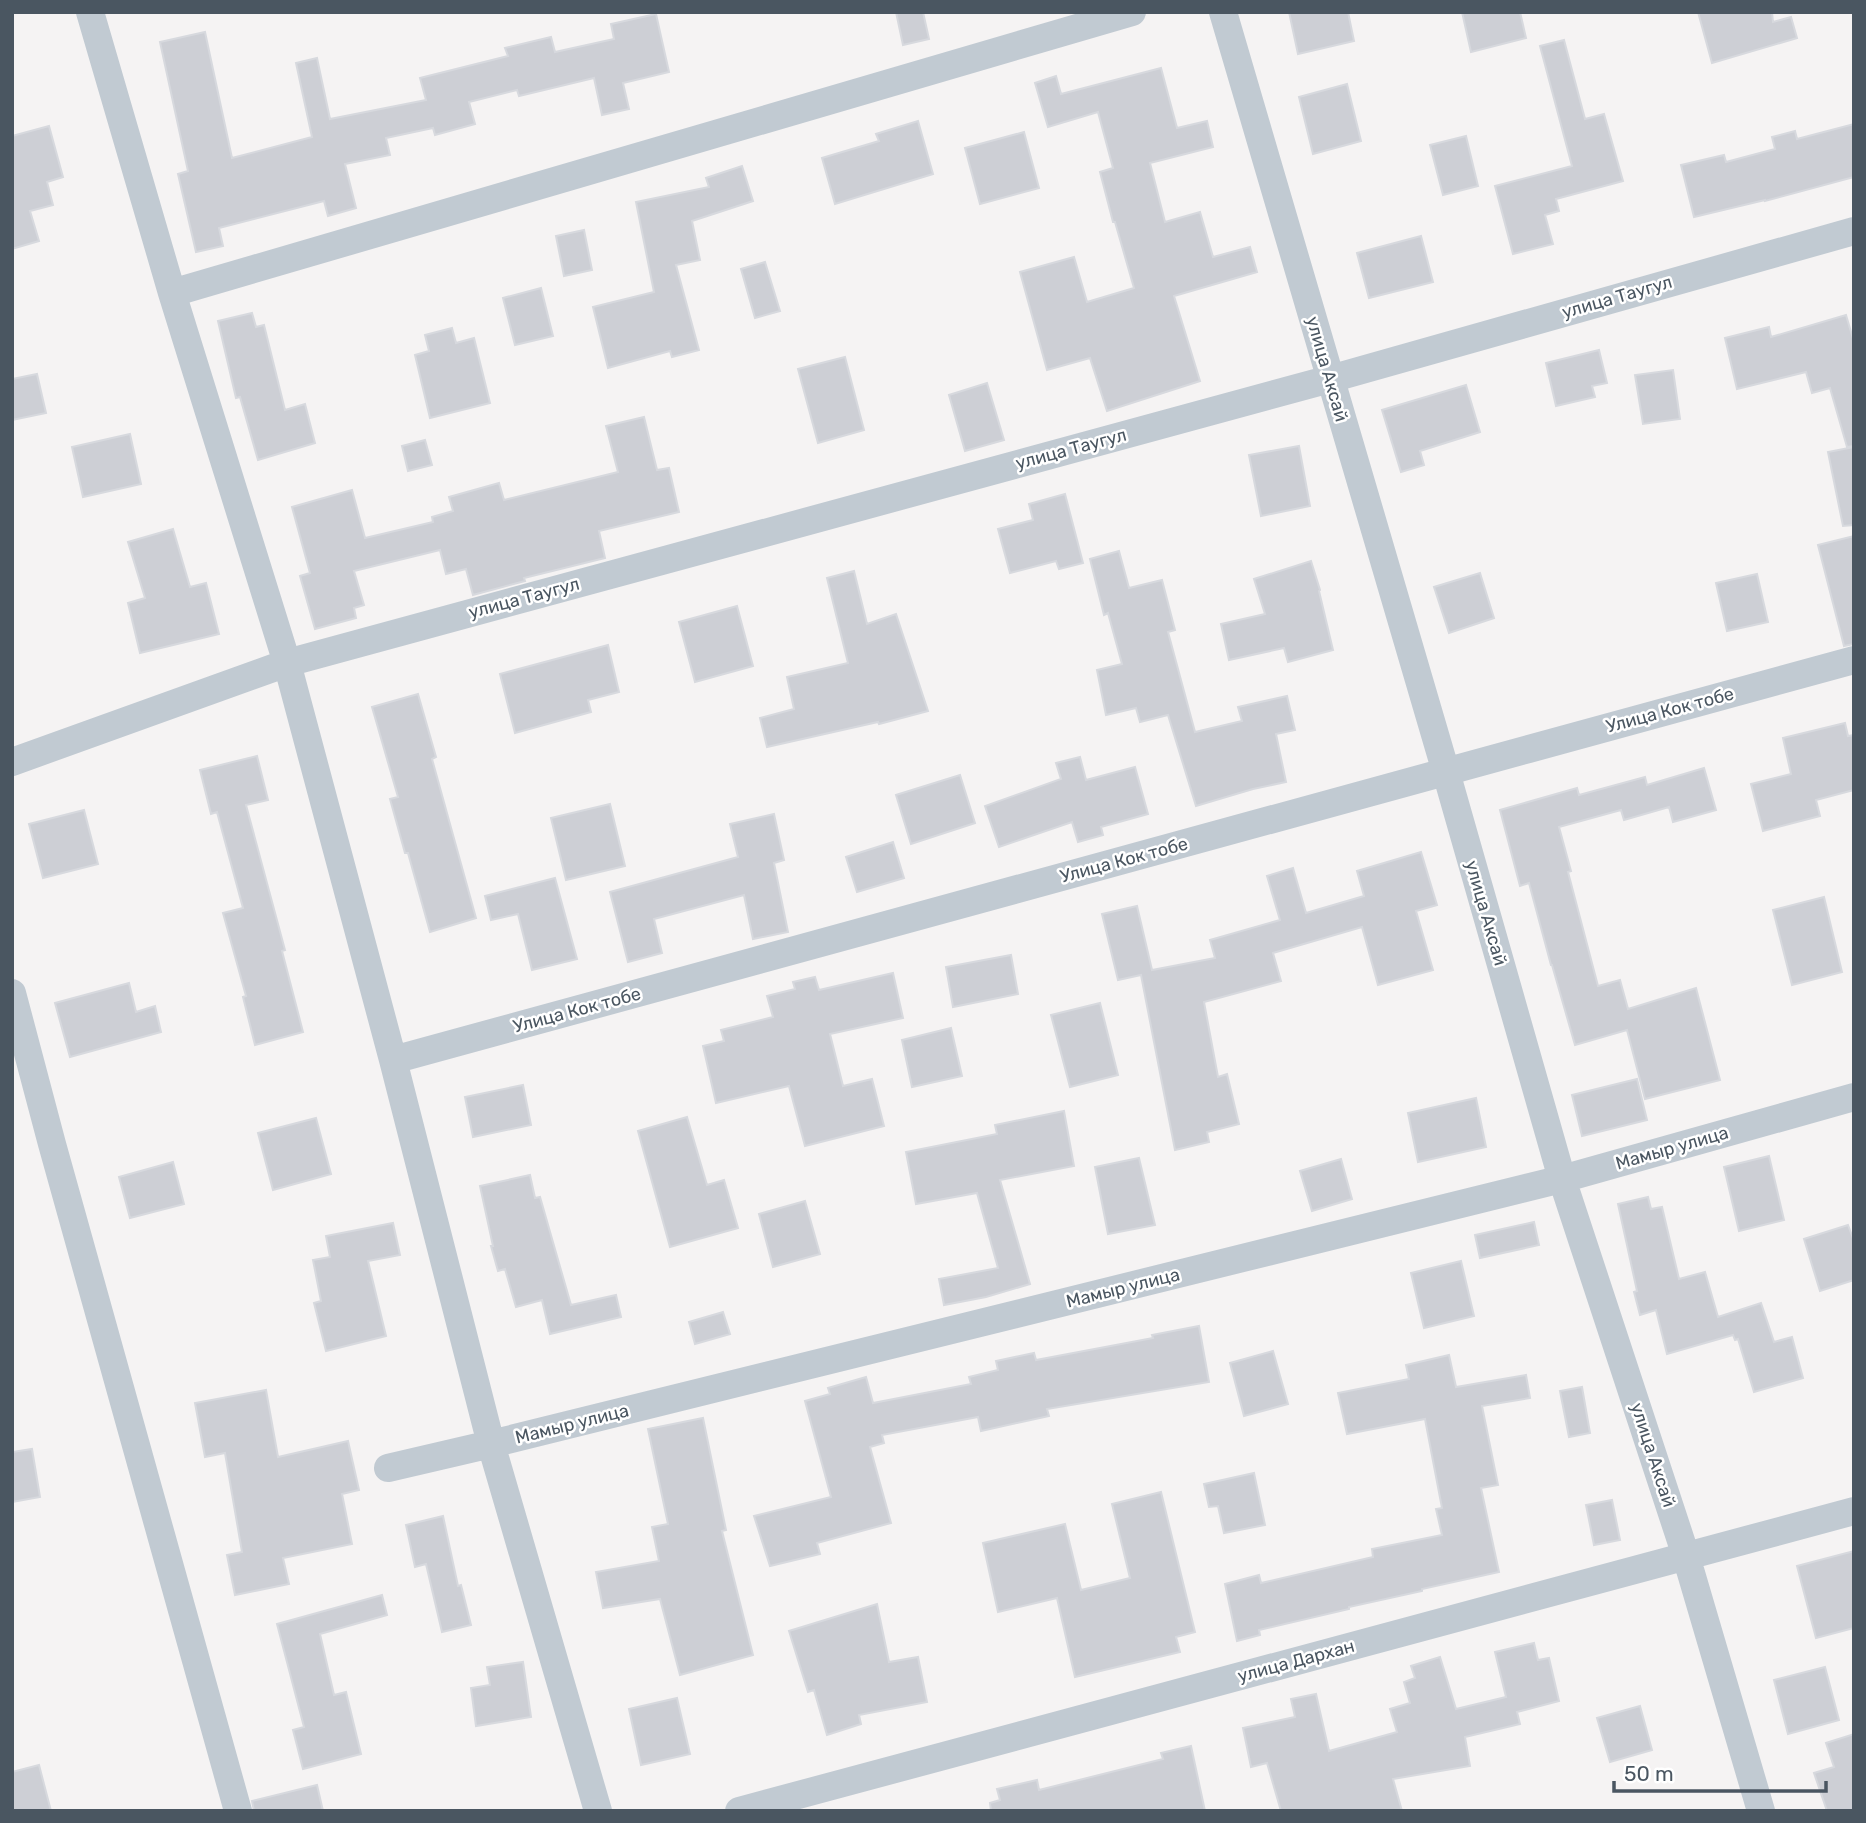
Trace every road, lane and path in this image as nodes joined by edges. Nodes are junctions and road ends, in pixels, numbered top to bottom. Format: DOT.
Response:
graph roads {
  1 [pos="90,12"];
  2 [pos="1132,12"];
  3 [pos="1223,12"];
  4 [pos="1854,231"];
  5 [pos="172,293"];
  6 [pos="1330,379"];
  7 [pos="1854,660"];
  8 [pos="287,663"];
  9 [pos="12,762"];
  10 [pos="1446,772"];
  11 [pos="12,993"];
  12 [pos="394,1060"];
  13 [pos="1854,1097"];
  14 [pos="1562,1179"];
  15 [pos="491,1444"];
  16 [pos="388,1468"];
  17 [pos="1854,1511"];
  18 [pos="1686,1556"];
  19 [pos="238,1811"];
  20 [pos="598,1811"];
  21 [pos="739,1811"];
  22 [pos="1761,1811"];
  1 -- 5 [label="street"];
  2 -- 5 [label="street"];
  3 -- 6 [label="street, улица Аксай"];
  4 -- 6 [label="street, улица Таугул"];
  5 -- 8 [label="street"];
  6 -- 8 [label="street, улица Таугул"];
  6 -- 10 [label="street, улица Аксай"];
  7 -- 10 [label="street, Улица Кок тобе"];
  8 -- 9 [label="street, улица Таугул"];
  8 -- 12 [label="street"];
  10 -- 12 [label="street, Улица Кок тобе"];
  10 -- 14 [label="street, улица Аксай"];
  11 -- 19 [label="street"];
  12 -- 15 [label="street"];
  13 -- 14 [label="street, Мамыр улица"];
  14 -- 15 [label="street, Мамыр улица"];
  14 -- 18 [label="street, улица Аксай"];
  15 -- 16 [label="street, Мамыр улица"];
  15 -- 20 [label="street"];
  17 -- 18 [label="street, улица Дархан"];
  18 -- 21 [label="street, улица Дархан"];
  18 -- 22 [label="street, улица Аксай"];
}
